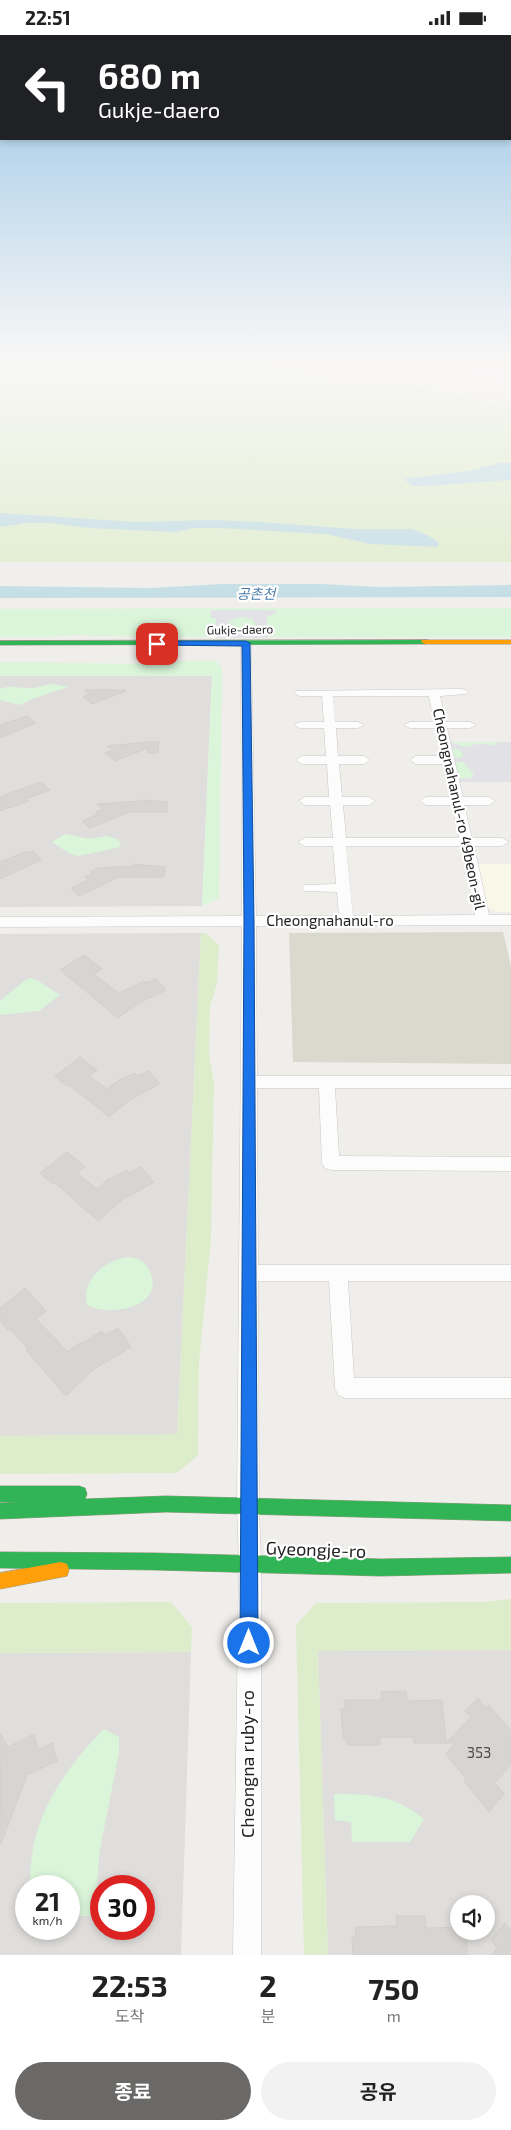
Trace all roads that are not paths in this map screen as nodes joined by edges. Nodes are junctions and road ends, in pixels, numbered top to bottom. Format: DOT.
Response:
graph roads {
  1 [pos="511,642"];
  2 [pos="0,643"];
  3 [pos="246,652"];
  4 [pos="0,655"];
  5 [pos="107,655"];
  6 [pos="462,692"];
  7 [pos="300,693"];
  8 [pos="326,693"];
  9 [pos="434,693"];
  10 [pos="300,725"];
  11 [pos="329,725"];
  12 [pos="358,725"];
  13 [pos="410,725"];
  14 [pos="441,725"];
  15 [pos="470,725"];
  16 [pos="302,760"];
  17 [pos="332,760"];
  18 [pos="364,760"];
  19 [pos="416,760"];
  20 [pos="448,760"];
  21 [pos="305,801"];
  22 [pos="336,801"];
  23 [pos="369,801"];
  24 [pos="426,801"];
  25 [pos="457,801"];
  26 [pos="489,801"];
  27 [pos="305,842"];
  28 [pos="339,842"];
  29 [pos="466,842"];
  30 [pos="502,842"];
  31 [pos="309,888"];
  32 [pos="343,888"];
  33 [pos="483,920"];
  34 [pos="511,920"];
  35 [pos="249,921"];
  36 [pos="346,921"];
  37 [pos="0,922"];
  38 [pos="327,1081"];
  39 [pos="248,1082"];
  40 [pos="511,1082"];
  41 [pos="511,1165"];
  42 [pos="248,1273"];
  43 [pos="338,1273"];
  44 [pos="511,1273"];
  45 [pos="511,1388"];
  46 [pos="0,1494"];
  47 [pos="166,1504"];
  48 [pos="248,1507"];
  49 [pos="0,1511"];
  50 [pos="511,1513"];
  51 [pos="0,1560"];
  52 [pos="116,1560"];
  53 [pos="250,1564"];
  54 [pos="511,1565"];
  55 [pos="0,1581"];
  56 [pos="246,1955"];
  1 -- 3 [label="main road, Gukje-daero"];
  2 -- 3 [label="main road, Gukje-daero"];
  3 -- 35 [label="street, Cheongna ruby-ro"];
  4 -- 5 [label="main road"];
  6 -- 9 [label="street"];
  7 -- 8 [label="street, Cheongnahanul-ro 49beon-gil"];
  8 -- 9 [label="street, Cheongnahanul-ro 49beon-gil"];
  8 -- 11 [label="street"];
  9 -- 14 [label="street, Cheongnahanul-ro 49beon-gil"];
  10 -- 11 [label="street"];
  11 -- 12 [label="street"];
  11 -- 17 [label="street"];
  13 -- 14 [label="street"];
  14 -- 15 [label="street"];
  14 -- 20 [label="street, Cheongnahanul-ro 49beon-gil"];
  16 -- 17 [label="street"];
  17 -- 18 [label="street"];
  17 -- 22 [label="street"];
  19 -- 20 [label="street"];
  20 -- 25 [label="street, Cheongnahanul-ro 49beon-gil"];
  21 -- 22 [label="street"];
  22 -- 23 [label="street"];
  22 -- 28 [label="street"];
  24 -- 25 [label="street"];
  25 -- 26 [label="street"];
  25 -- 29 [label="street, Cheongnahanul-ro 49beon-gil"];
  27 -- 28 [label="street"];
  28 -- 29 [label="street"];
  28 -- 32 [label="street"];
  29 -- 30 [label="street"];
  29 -- 33 [label="street, Cheongnahanul-ro 49beon-gil"];
  31 -- 32 [label="street"];
  32 -- 36 [label="street"];
  33 -- 34 [label="street, Cheongnahanul-ro"];
  33 -- 36 [label="street, Cheongnahanul-ro"];
  35 -- 36 [label="street, Cheongnahanul-ro"];
  35 -- 37 [label="street, Cheongnahanul-ro"];
  35 -- 39 [label="street, Cheongna ruby-ro"];
  38 -- 39 [label="street"];
  38 -- 40 [label="street"];
  38 -- 41 [label="street"];
  39 -- 42 [label="street, Cheongna ruby-ro"];
  42 -- 43 [label="street"];
  42 -- 48 [label="street, Cheongna ruby-ro"];
  43 -- 44 [label="street"];
  43 -- 45 [label="street"];
  46 -- 47 [label="main road"];
  47 -- 48 [label="main road"];
  47 -- 49 [label="main road"];
  48 -- 50 [label="main road"];
  48 -- 53 [label="street, Cheongna ruby-ro"];
  51 -- 52 [label="main road, Gyeongje-ro"];
  52 -- 53 [label="main road, Gyeongje-ro"];
  52 -- 55 [label="main road"];
  53 -- 54 [label="main road, Gyeongje-ro"];
  53 -- 56 [label="street, Cheongna ruby-ro"];
}
